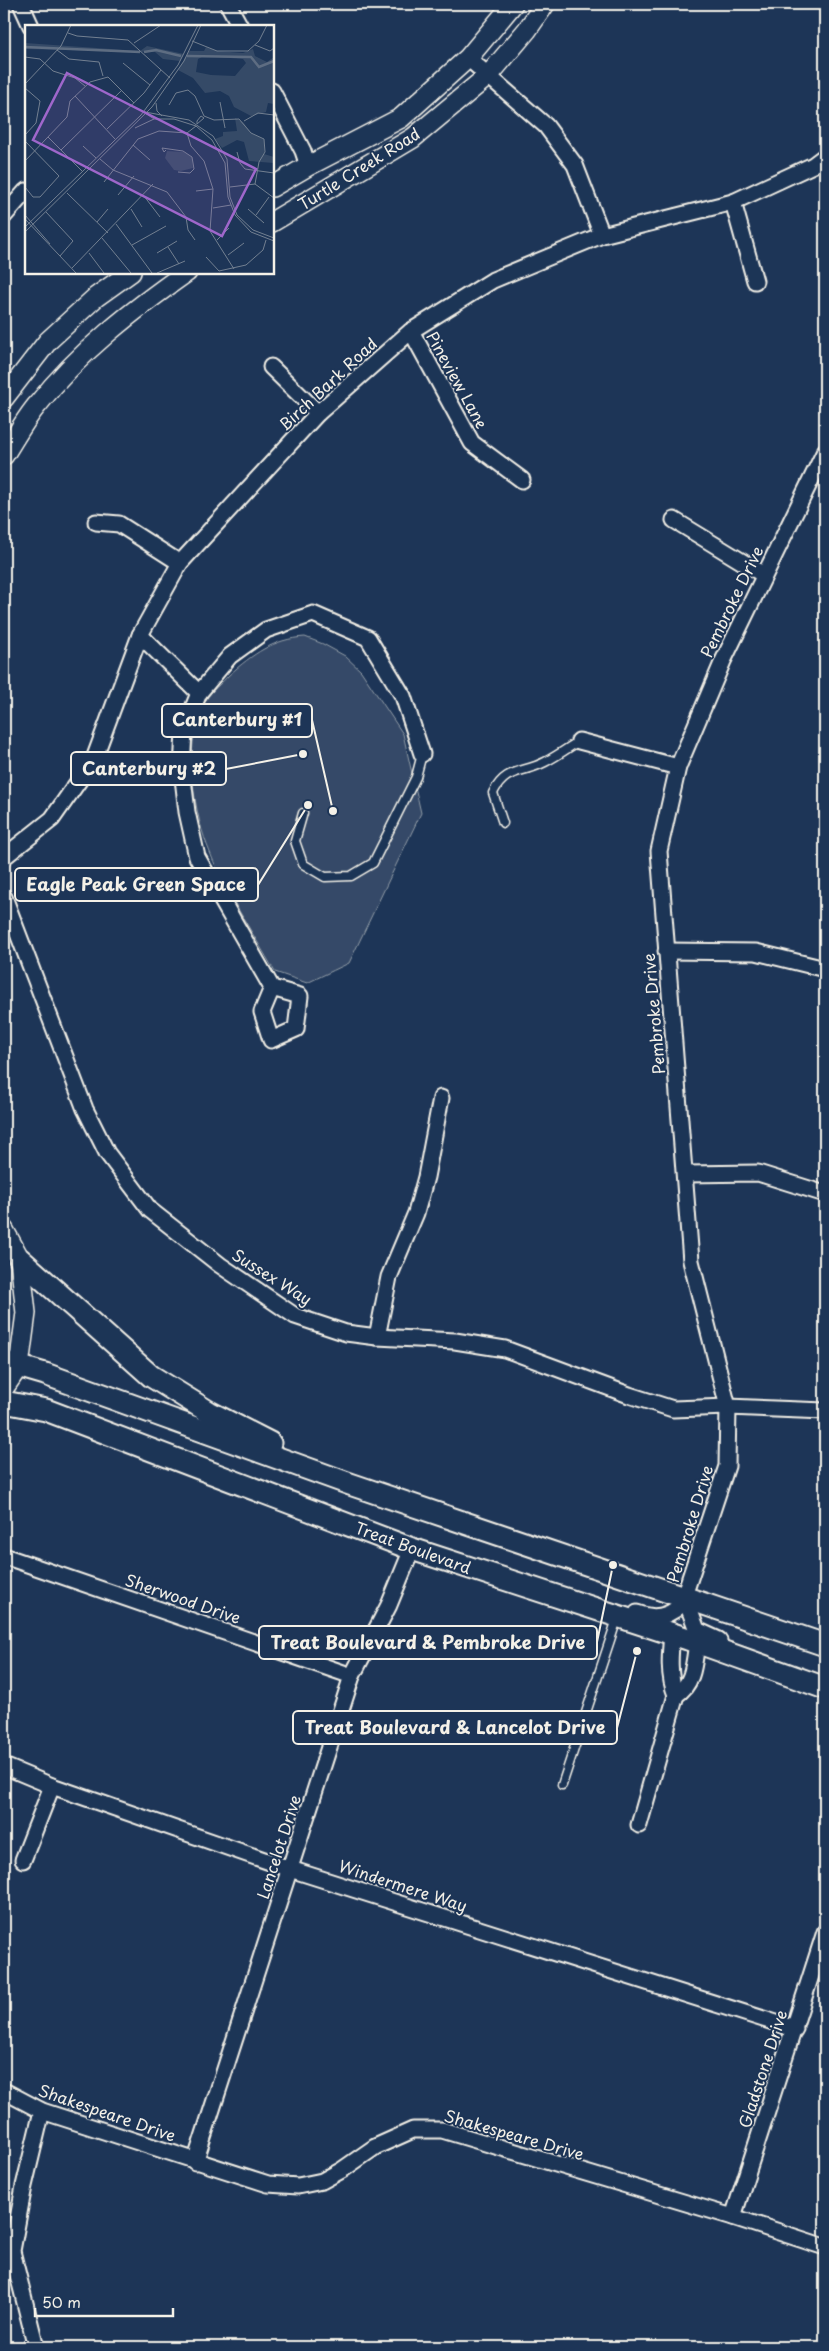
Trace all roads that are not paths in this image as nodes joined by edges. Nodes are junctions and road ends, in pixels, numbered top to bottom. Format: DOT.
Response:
graph roads {
  1 [pos="21,4"];
  2 [pos="228,4"];
  3 [pos="513,4"];
  4 [pos="545,4"];
  5 [pos="31,25"];
  6 [pos="239,25"];
  7 [pos="468,58"];
  8 [pos="489,76"];
  9 [pos="274,95"];
  10 [pos="825,156"];
  11 [pos="308,166"];
  12 [pos="274,186"];
  13 [pos="25,192"];
  14 [pos="733,202"];
  15 [pos="4,216"];
  16 [pos="274,221"];
  17 [pos="602,235"];
  18 [pos="128,274"];
  19 [pos="183,274"];
  20 [pos="755,282"];
  21 [pos="411,331"];
  22 [pos="271,367"];
  23 [pos="4,398"];
  24 [pos="318,414"];
  25 [pos="825,451"];
  26 [pos="4,455"];
  27 [pos="522,480"];
  28 [pos="674,520"];
  29 [pos="96,522"];
  30 [pos="180,563"];
  31 [pos="764,575"];
  32 [pos="140,635"];
  33 [pos="199,693"];
  34 [pos="578,741"];
  35 [pos="422,754"];
  36 [pos="678,767"];
  37 [pos="303,813"];
  38 [pos="503,823"];
  39 [pos="4,857"];
  40 [pos="4,898"];
  41 [pos="666,950"];
  42 [pos="825,969"];
  43 [pos="272,988"];
  44 [pos="441,1098"];
  45 [pos="686,1174"];
  46 [pos="825,1194"];
  47 [pos="4,1230"];
  48 [pos="20,1259"];
  49 [pos="377,1337"];
  50 [pos="11,1364"];
  51 [pos="4,1388"];
  52 [pos="4,1402"];
  53 [pos="728,1406"];
  54 [pos="825,1411"];
  55 [pos="350,1484"];
  56 [pos="412,1549"];
  57 [pos="4,1556"];
  58 [pos="494,1576"];
  59 [pos="685,1598"];
  60 [pos="618,1616"];
  61 [pos="672,1634"];
  62 [pos="697,1642"];
  63 [pos="825,1645"];
  64 [pos="750,1661"];
  65 [pos="352,1676"];
  66 [pos="825,1688"];
  67 [pos="676,1695"];
  68 [pos="4,1766"];
  69 [pos="562,1785"];
  70 [pos="52,1786"];
  71 [pos="639,1825"];
  72 [pos="23,1860"];
  73 [pos="290,1869"];
  74 [pos="825,1932"];
  75 [pos="795,2029"];
  76 [pos="4,2091"];
  77 [pos="42,2111"];
  78 [pos="194,2162"];
  79 [pos="733,2217"];
  80 [pos="825,2247"];
  81 [pos="36,2347"];
  1 -- 5 [label="street"];
  2 -- 6 [label="street"];
  3 -- 7 [label="street, Turtle Creek Road"];
  4 -- 8 [label="street, Turtle Creek Road"];
  7 -- 8 [label="street"];
  7 -- 11 [label="street, Turtle Creek Road"];
  8 -- 16 [label="street, Turtle Creek Road"];
  8 -- 17 [label="street"];
  9 -- 11 [label="street"];
  10 -- 14 [label="street, Birch Bark Road"];
  11 -- 12 [label="street, Turtle Creek Road"];
  13 -- 15 [label="street"];
  14 -- 17 [label="street, Birch Bark Road"];
  14 -- 20 [label="street"];
  17 -- 21 [label="street, Birch Bark Road"];
  18 -- 23 [label="street"];
  19 -- 26 [label="street"];
  21 -- 24 [label="street, Birch Bark Road"];
  21 -- 27 [label="street, Pineview Lane"];
  22 -- 24 [label="street"];
  24 -- 30 [label="street, Birch Bark Road"];
  25 -- 31 [label="street, Pembroke Drive"];
  28 -- 31 [label="street"];
  29 -- 30 [label="street"];
  30 -- 32 [label="street, Birch Bark Road"];
  31 -- 36 [label="street, Pembroke Drive"];
  32 -- 33 [label="street"];
  32 -- 39 [label="street, Birch Bark Road"];
  33 -- 35 [label="street"];
  33 -- 43 [label="street"];
  34 -- 36 [label="street"];
  34 -- 38 [label="lane"];
  35 -- 37 [label="lane"];
  36 -- 41 [label="street, Pembroke Drive"];
  40 -- 49 [label="street, Sussex Way"];
  41 -- 42 [label="street"];
  41 -- 45 [label="street, Pembroke Drive"];
  44 -- 49 [label="street"];
  45 -- 46 [label="street"];
  45 -- 53 [label="street, Pembroke Drive"];
  47 -- 48 [label="street"];
  48 -- 50 [label="street"];
  48 -- 55 [label="main road"];
  49 -- 53 [label="street, Sussex Way"];
  50 -- 51 [label="street"];
  50 -- 55 [label="main road"];
  52 -- 56 [label="main road, Treat Boulevard"];
  53 -- 54 [label="street, Sussex Way"];
  53 -- 59 [label="street, Pembroke Drive"];
  55 -- 59 [label="main road"];
  56 -- 58 [label="main road, Treat Boulevard"];
  56 -- 65 [label="street, Lancelot Drive"];
  57 -- 65 [label="street, Sherwood Drive"];
  58 -- 59 [label="street, Pembroke Drive"];
  58 -- 60 [label="main road, Treat Boulevard"];
  59 -- 63 [label="main road"];
  59 -- 64 [label="street, Pembroke Drive"];
  60 -- 61 [label="main road, Treat Boulevard"];
  60 -- 69 [label="lane"];
  61 -- 62 [label="main road, Treat Boulevard"];
  61 -- 67 [label="street"];
  62 -- 64 [label="main road, Treat Boulevard"];
  62 -- 67 [label="street"];
  64 -- 66 [label="main road, Treat Boulevard"];
  65 -- 73 [label="street, Lancelot Drive"];
  67 -- 71 [label="street"];
  68 -- 70 [label="street, Windermere Way"];
  70 -- 72 [label="street"];
  70 -- 73 [label="street, Windermere Way"];
  73 -- 75 [label="street, Windermere Way"];
  73 -- 78 [label="street, Lancelot Drive"];
  74 -- 75 [label="street, Gladstone Drive"];
  75 -- 79 [label="street, Gladstone Drive"];
  76 -- 77 [label="street, Shakespeare Drive"];
  77 -- 78 [label="street, Shakespeare Drive"];
  77 -- 81 [label="street"];
  78 -- 79 [label="street, Shakespeare Drive"];
  79 -- 80 [label="street, Shakespeare Drive"];
}
